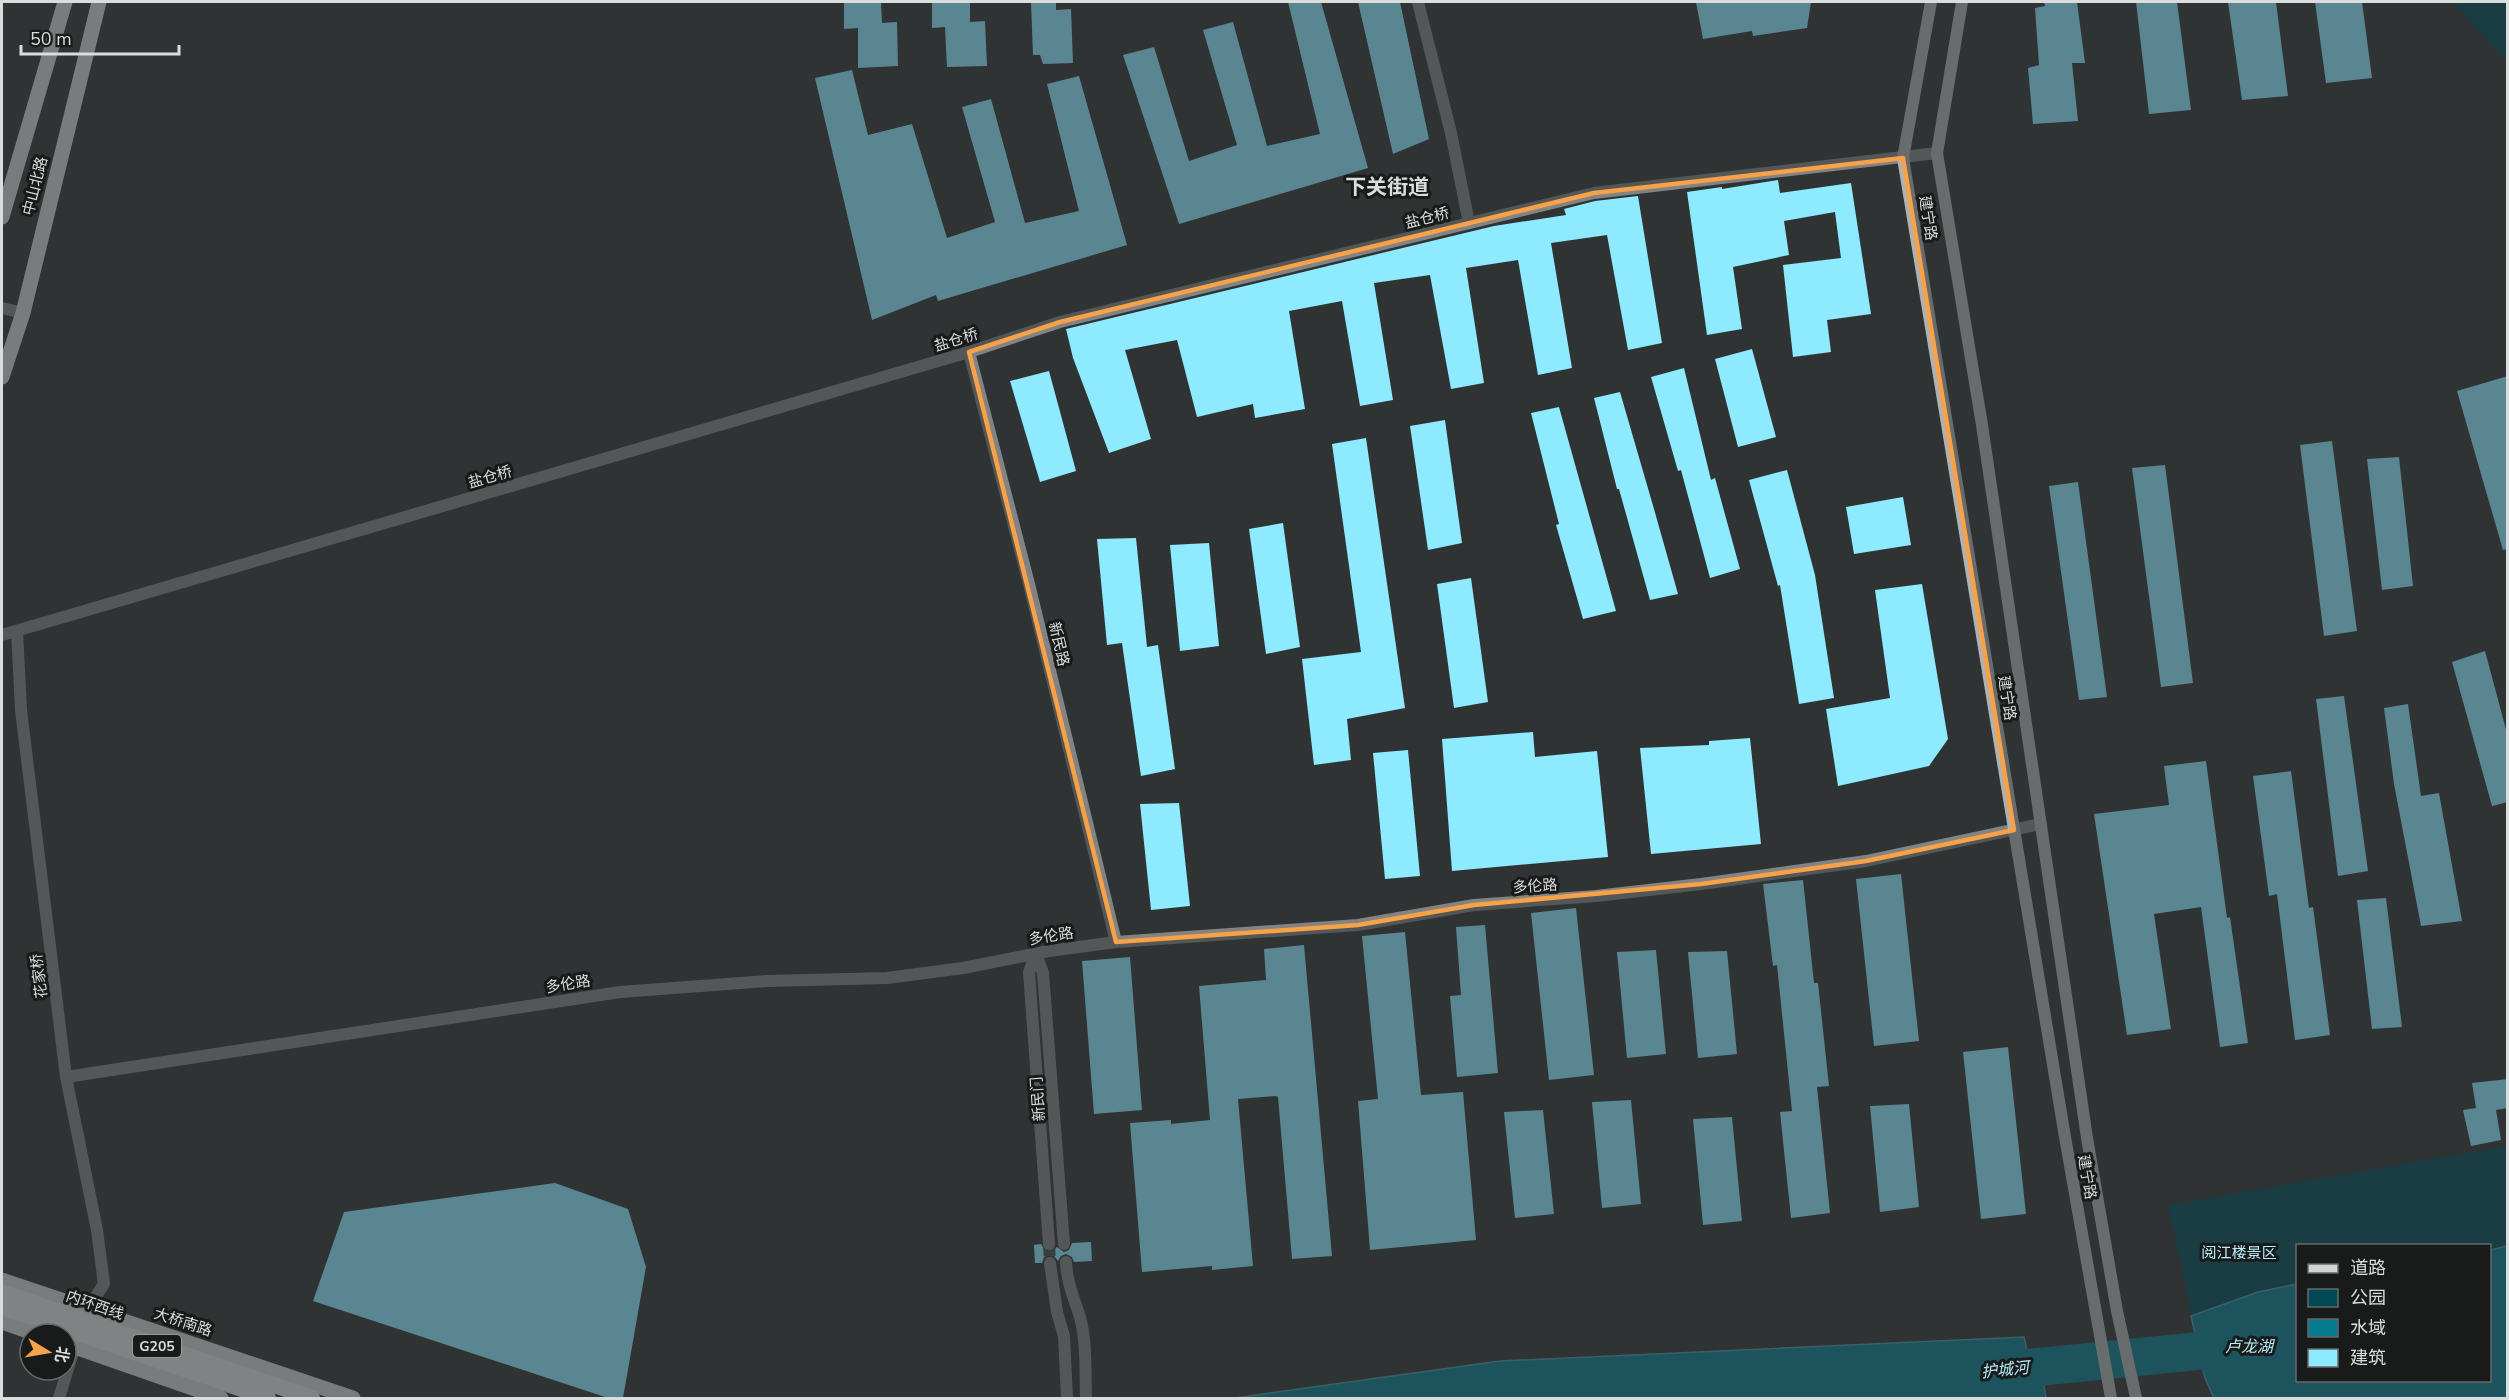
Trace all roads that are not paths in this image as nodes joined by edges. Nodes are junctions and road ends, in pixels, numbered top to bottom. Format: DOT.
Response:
graph roads {
  1 [pos="65,2"];
  2 [pos="99,2"];
  3 [pos="1418,2"];
  4 [pos="1931,2"];
  5 [pos="1962,2"];
  6 [pos="1937,153"];
  7 [pos="1903,158"];
  8 [pos="2,217"];
  9 [pos="1469,223"];
  10 [pos="2,308"];
  11 [pos="22,313"];
  12 [pos="969,352"];
  13 [pos="2,377"];
  14 [pos="17,631"];
  15 [pos="2,635"];
  16 [pos="2041,824"];
  17 [pos="2014,830"];
  18 [pos="1116,942"];
  19 [pos="1035,954"];
  20 [pos="66,1077"];
  21 [pos="1049,1244"];
  22 [pos="1064,1244"];
  23 [pos="1066,1262"];
  24 [pos="1050,1263"];
  25 [pos="2,1280"];
  26 [pos="2,1292"];
  27 [pos="2,1307"];
  28 [pos="85,1309"];
  29 [pos="2,1322"];
  30 [pos="78,1326"];
  31 [pos="18,1328"];
  32 [pos="78,1349"];
  33 [pos="62,1382"];
  34 [pos="59,1398"];
  35 [pos="221,1398"];
  36 [pos="268,1398"];
  37 [pos="312,1398"];
  38 [pos="353,1398"];
  39 [pos="1067,1398"];
  40 [pos="1086,1398"];
  41 [pos="2111,1398"];
  42 [pos="2136,1398"];
  1 -- 8 [label="main road, 中山北路"];
  2 -- 11 [label="main road, 中山北路"];
  3 -- 9 [label="street"];
  4 -- 7 [label="main road, 建宁路"];
  5 -- 6 [label="main road, 建宁路"];
  6 -- 7 [label="street, 盐仓桥"];
  6 -- 16 [label="main road, 建宁路"];
  7 -- 9 [label="street, 盐仓桥"];
  7 -- 17 [label="main road, 建宁路"];
  9 -- 12 [label="street, 盐仓桥"];
  10 -- 11 [label="street"];
  11 -- 13 [label="main road, 中山北路"];
  12 -- 14 [label="street, 盐仓桥"];
  12 -- 18 [label="street, 新民路"];
  14 -- 15 [label="street, 盐仓桥"];
  14 -- 20 [label="street, 花家桥"];
  16 -- 17 [label="street, 多伦路"];
  16 -- 42 [label="main road, 建宁路"];
  17 -- 18 [label="street, 多伦路"];
  17 -- 41 [label="main road, 建宁路"];
  18 -- 19 [label="street, 多伦路"];
  19 -- 20 [label="street, 多伦路"];
  19 -- 21 [label="street"];
  19 -- 22 [label="street, 新民门"];
  20 -- 28 [label="street, 花家桥"];
  23 -- 40 [label="street"];
  24 -- 39 [label="street"];
  25 -- 28 [label="main road, 大桥南路"];
  26 -- 37 [label="highway, 内环西线 / G205, bridge"];
  27 -- 36 [label="highway, G205, bridge"];
  28 -- 30 [label="street"];
  28 -- 38 [label="main road, 大桥南路"];
  29 -- 31 [label="main road"];
  32 -- 35 [label="main road"];
  33 -- 34 [label="street"];
}
